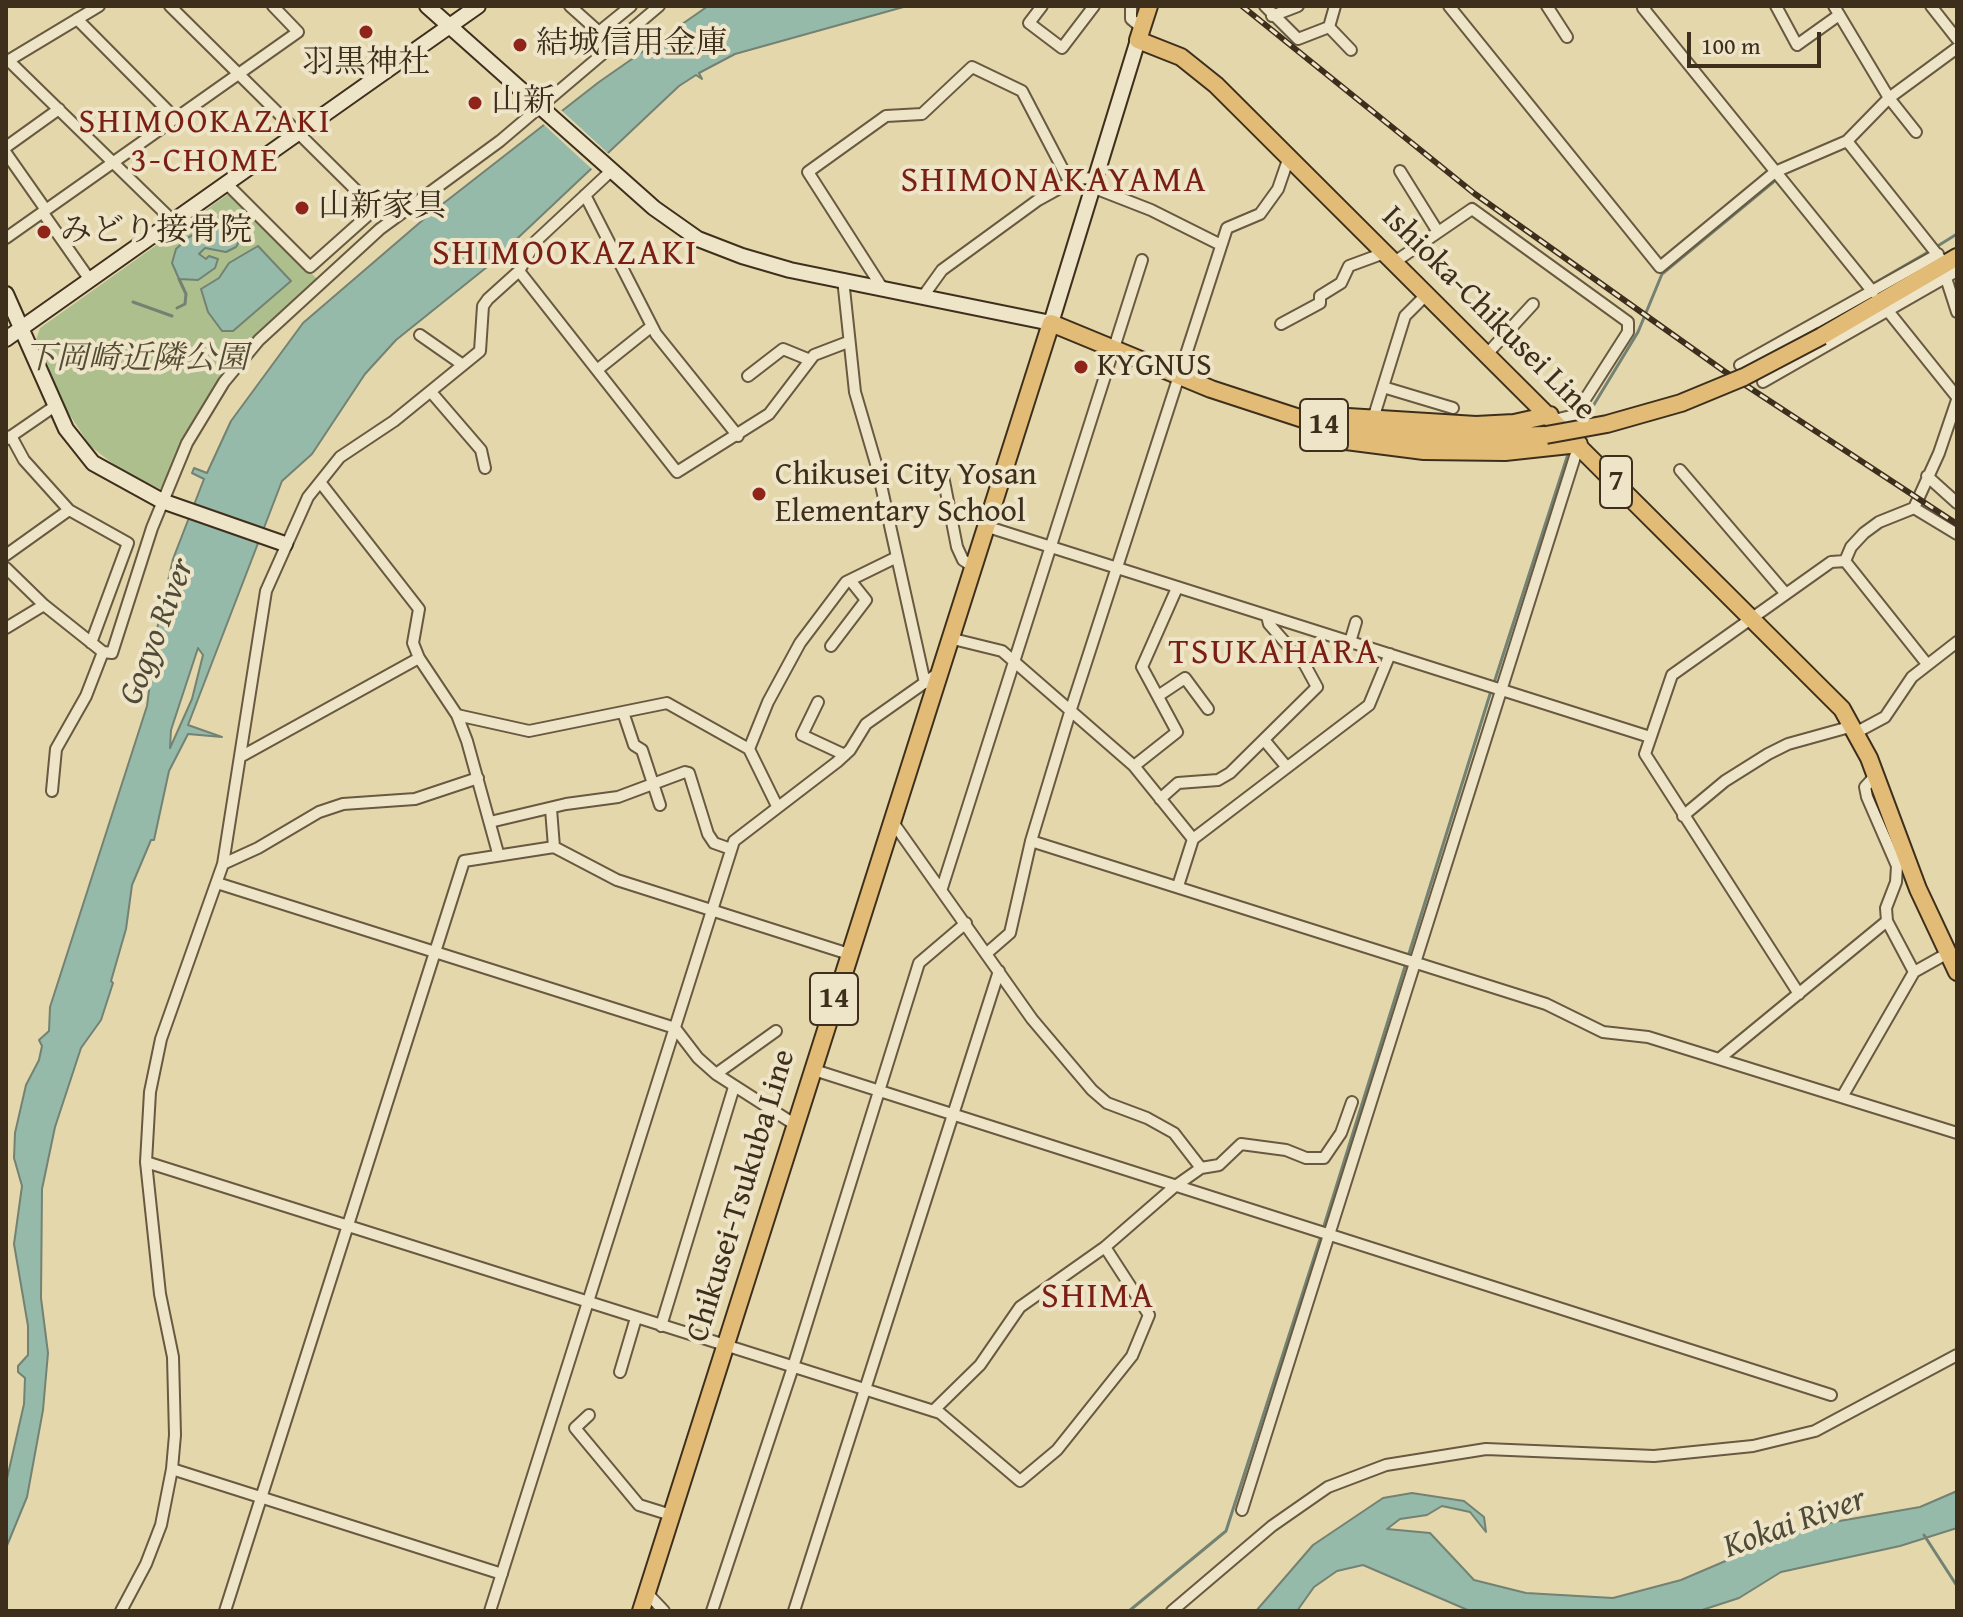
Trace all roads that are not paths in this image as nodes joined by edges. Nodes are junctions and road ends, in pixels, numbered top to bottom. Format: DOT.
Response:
graph roads {
  1 [pos="99,6"];
  2 [pos="170,6"];
  3 [pos="273,6"];
  4 [pos="427,6"];
  5 [pos="478,6"];
  6 [pos="570,6"];
  7 [pos="631,6"];
  8 [pos="659,6"];
  9 [pos="1042,6"];
  10 [pos="1094,6"];
  11 [pos="1131,6"];
  12 [pos="1149,6"];
  13 [pos="1298,6"];
  14 [pos="1335,6"];
  15 [pos="1449,6"];
  16 [pos="1646,6"];
  17 [pos="1776,6"];
  18 [pos="1931,6"];
  19 [pos="1550,7"];
  20 [pos="1836,10"];
  21 [pos="1268,11"];
  22 [pos="81,13"];
  23 [pos="449,27"];
  24 [pos="1329,27"];
  25 [pos="1140,34"];
  26 [pos="1567,37"];
  27 [pos="1957,39"];
  28 [pos="1957,48"];
  29 [pos="1351,50"];
  30 [pos="7,61"];
  31 [pos="239,74"];
  32 [pos="1889,98"];
  33 [pos="59,109"];
  34 [pos="542,109"];
  35 [pos="175,118"];
  36 [pos="297,132"];
  37 [pos="1916,132"];
  38 [pos="1847,141"];
  39 [pos="6,150"];
  40 [pos="1289,157"];
  41 [pos="114,163"];
  42 [pos="609,169"];
  43 [pos="1400,171"];
  44 [pos="1778,176"];
  45 [pos="226,183"];
  46 [pos="1070,183"];
  47 [pos="1094,183"];
  48 [pos="585,195"];
  49 [pos="44,211"];
  50 [pos="172,220"];
  51 [pos="1438,232"];
  52 [pos="6,238"];
  53 [pos="1221,245"];
  54 [pos="1391,257"];
  55 [pos="1142,260"];
  56 [pos="1945,262"];
  57 [pos="310,267"];
  58 [pos="519,271"];
  59 [pos="843,279"];
  60 [pos="90,280"];
  61 [pos="324,282"];
  62 [pos="881,286"];
  63 [pos="1873,292"];
  64 [pos="1428,293"];
  65 [pos="6,294"];
  66 [pos="924,295"];
  67 [pos="1533,304"];
  68 [pos="1888,311"];
  69 [pos="1957,312"];
  70 [pos="1051,323"];
  71 [pos="1281,324"];
  72 [pos="652,326"];
  73 [pos="21,329"];
  74 [pos="420,335"];
  75 [pos="6,339"];
  76 [pos="848,342"];
  77 [pos="1114,348"];
  78 [pos="1488,353"];
  79 [pos="810,360"];
  80 [pos="463,365"];
  81 [pos="1740,365"];
  82 [pos="597,370"];
  83 [pos="748,376"];
  84 [pos="1178,376"];
  85 [pos="1763,382"];
  86 [pos="1383,387"];
  87 [pos="431,392"];
  88 [pos="1957,399"];
  89 [pos="55,406"];
  90 [pos="1453,408"];
  91 [pos="1373,419"];
  92 [pos="1550,423"];
  93 [pos="1332,426"];
  94 [pos="738,436"];
  95 [pos="8,438"];
  96 [pos="1579,444"];
  97 [pos="485,468"];
  98 [pos="1680,470"];
  99 [pos="943,476"];
  100 [pos="1927,476"];
  101 [pos="320,482"];
  102 [pos="165,500"];
  103 [pos="1957,503"];
  104 [pos="1914,508"];
  105 [pos="69,510"];
  106 [pos="985,526"];
  107 [pos="1957,534"];
  108 [pos="282,544"];
  109 [pos="1050,548"];
  110 [pos="6,555"];
  111 [pos="897,557"];
  112 [pos="1845,561"];
  113 [pos="972,566"];
  114 [pos="6,568"];
  115 [pos="1117,569"];
  116 [pos="850,580"];
  117 [pos="1177,588"];
  118 [pos="1786,594"];
  119 [pos="44,605"];
  120 [pos="1267,616"];
  121 [pos="1753,618"];
  122 [pos="1356,622"];
  123 [pos="6,628"];
  124 [pos="949,638"];
  125 [pos="1350,642"];
  126 [pos="1957,642"];
  127 [pos="91,643"];
  128 [pos="831,646"];
  129 [pos="103,652"];
  130 [pos="1390,654"];
  131 [pos="419,658"];
  132 [pos="1015,661"];
  133 [pos="1927,664"];
  134 [pos="931,678"];
  135 [pos="1495,688"];
  136 [pos="1158,696"];
  137 [pos="818,702"];
  138 [pos="1071,709"];
  139 [pos="1208,709"];
  140 [pos="623,712"];
  141 [pos="457,715"];
  142 [pos="1855,729"];
  143 [pos="1650,737"];
  144 [pos="1265,741"];
  145 [pos="749,749"];
  146 [pos="845,755"];
  147 [pos="242,756"];
  148 [pos="1285,765"];
  149 [pos="1134,766"];
  150 [pos="1876,775"];
  151 [pos="478,778"];
  152 [pos="653,785"];
  153 [pos="52,791"];
  154 [pos="1160,799"];
  155 [pos="660,805"];
  156 [pos="777,806"];
  157 [pos="551,809"];
  158 [pos="1683,816"];
  159 [pos="891,820"];
  160 [pos="490,822"];
  161 [pos="1193,839"];
  162 [pos="1031,841"];
  163 [pos="554,847"];
  164 [pos="731,849"];
  165 [pos="498,853"];
  166 [pos="223,864"];
  167 [pos="217,883"];
  168 [pos="1178,886"];
  169 [pos="942,888"];
  170 [pos="712,910"];
  171 [pos="1887,921"];
  172 [pos="966,923"];
  173 [pos="434,952"];
  174 [pos="987,953"];
  175 [pos="1948,953"];
  176 [pos="849,954"];
  177 [pos="1411,961"];
  178 [pos="999,971"];
  179 [pos="1914,972"];
  180 [pos="1957,972"];
  181 [pos="1799,994"];
  182 [pos="675,1028"];
  183 [pos="776,1031"];
  184 [pos="1719,1059"];
  185 [pos="811,1069"];
  186 [pos="716,1074"];
  187 [pos="734,1087"];
  188 [pos="879,1092"];
  189 [pos="1842,1097"];
  190 [pos="1352,1102"];
  191 [pos="950,1115"];
  192 [pos="794,1124"];
  193 [pos="1957,1133"];
  194 [pos="146,1162"];
  195 [pos="1201,1168"];
  196 [pos="1174,1187"];
  197 [pos="348,1225"];
  198 [pos="1324,1235"];
  199 [pos="1105,1247"];
  200 [pos="588,1302"];
  201 [pos="636,1318"];
  202 [pos="661,1326"];
  203 [pos="725,1345"];
  204 [pos="1957,1355"];
  205 [pos="793,1367"];
  206 [pos="620,1372"];
  207 [pos="865,1391"];
  208 [pos="1831,1395"];
  209 [pos="933,1411"];
  210 [pos="589,1415"];
  211 [pos="172,1469"];
  212 [pos="261,1498"];
  213 [pos="1242,1510"];
  214 [pos="671,1515"];
  215 [pos="502,1574"];
  216 [pos="647,1593"];
  217 [pos="121,1611"];
  218 [pos="225,1611"];
  219 [pos="490,1611"];
  220 [pos="641,1611"];
  221 [pos="664,1611"];
  222 [pos="712,1611"];
  223 [pos="794,1611"];
  224 [pos="1172,1611"];
  1 -- 22 [label="street"];
  2 -- 31 [label="street"];
  3 -- 31 [label="street"];
  4 -- 23 [label="street"];
  5 -- 23 [label="street"];
  6 -- 7 [label="street"];
  8 -- 34 [label="street"];
  9 -- 10 [label="street"];
  11 -- 25 [label="street"];
  12 -- 25 [label="main road"];
  13 -- 21 [label="street"];
  14 -- 24 [label="street"];
  15 -- 44 [label="street"];
  16 -- 44 [label="street"];
  17 -- 20 [label="street"];
  18 -- 27 [label="street"];
  19 -- 26 [label="street"];
  20 -- 32 [label="street"];
  21 -- 24 [label="street"];
  22 -- 30 [label="street"];
  22 -- 35 [label="street"];
  23 -- 34 [label="street"];
  23 -- 36 [label="street"];
  24 -- 29 [label="street"];
  25 -- 40 [label="main road, Ishioka-Chikusei Line / 7"];
  25 -- 47 [label="street"];
  28 -- 32 [label="street"];
  30 -- 33 [label="street"];
  31 -- 35 [label="street"];
  31 -- 36 [label="street"];
  32 -- 37 [label="street"];
  32 -- 38 [label="street"];
  33 -- 39 [label="street"];
  33 -- 41 [label="street"];
  34 -- 42 [label="street"];
  34 -- 61 [label="street"];
  35 -- 41 [label="street"];
  36 -- 45 [label="street"];
  36 -- 57 [label="street"];
  38 -- 44 [label="street"];
  38 -- 56 [label="street"];
  39 -- 49 [label="street"];
  40 -- 53 [label="street"];
  40 -- 54 [label="main road, Ishioka-Chikusei Line / 7"];
  41 -- 49 [label="street"];
  41 -- 50 [label="street"];
  42 -- 48 [label="street"];
  42 -- 59 [label="street"];
  43 -- 51 [label="street"];
  44 -- 63 [label="street"];
  45 -- 50 [label="street"];
  45 -- 57 [label="street"];
  46 -- 47 [label="street"];
  46 -- 62 [label="street"];
  46 -- 66 [label="street"];
  47 -- 53 [label="street"];
  47 -- 70 [label="street"];
  48 -- 58 [label="street"];
  48 -- 72 [label="street"];
  49 -- 52 [label="street"];
  49 -- 60 [label="street"];
  50 -- 60 [label="street"];
  51 -- 54 [label="street"];
  51 -- 92 [label="street"];
  53 -- 84 [label="street"];
  54 -- 64 [label="main road, Ishioka-Chikusei Line / 7"];
  54 -- 71 [label="street"];
  55 -- 77 [label="street"];
  56 -- 63 [label="street"];
  56 -- 68 [label="street"];
  56 -- 69 [label="street"];
  56 -- 92 [label="main road, 14, bridge"];
  57 -- 61 [label="street"];
  58 -- 80 [label="street"];
  58 -- 82 [label="street"];
  59 -- 62 [label="street"];
  59 -- 76 [label="street"];
  60 -- 73 [label="street"];
  61 -- 102 [label="street"];
  62 -- 66 [label="street"];
  63 -- 81 [label="street"];
  64 -- 78 [label="main road, Ishioka-Chikusei Line / 7"];
  64 -- 86 [label="street"];
  65 -- 73 [label="street"];
  66 -- 70 [label="street"];
  67 -- 78 [label="street"];
  68 -- 85 [label="street"];
  68 -- 88 [label="street"];
  70 -- 77 [label="main road, 14"];
  70 -- 106 [label="main road, Chikusei-Tsukuba Line / 14"];
  72 -- 82 [label="street"];
  72 -- 94 [label="street"];
  73 -- 75 [label="street"];
  73 -- 89 [label="street"];
  74 -- 80 [label="street"];
  76 -- 79 [label="street"];
  76 -- 111 [label="street"];
  77 -- 84 [label="main road, 14"];
  77 -- 109 [label="street"];
  78 -- 92 [label="main road, Ishioka-Chikusei Line / 7"];
  79 -- 83 [label="street"];
  79 -- 94 [label="street"];
  80 -- 87 [label="street"];
  82 -- 94 [label="street"];
  84 -- 93 [label="main road, 14"];
  84 -- 115 [label="street"];
  86 -- 90 [label="street"];
  86 -- 91 [label="street"];
  87 -- 97 [label="street"];
  87 -- 101 [label="street"];
  88 -- 100 [label="street"];
  89 -- 95 [label="street"];
  89 -- 102 [label="street"];
  91 -- 92 [label="main road"];
  91 -- 93 [label="main road"];
  92 -- 93 [label="main road, 14"];
  92 -- 96 [label="main road, Ishioka-Chikusei Line / 7"];
  93 -- 96 [label="main road"];
  95 -- 105 [label="street"];
  96 -- 121 [label="main road, Ishioka-Chikusei Line / 7"];
  96 -- 135 [label="street"];
  98 -- 118 [label="street"];
  99 -- 113 [label="street"];
  100 -- 103 [label="street"];
  100 -- 104 [label="street"];
  101 -- 108 [label="street"];
  101 -- 131 [label="street"];
  102 -- 108 [label="street"];
  102 -- 129 [label="street"];
  104 -- 107 [label="street"];
  104 -- 112 [label="street"];
  105 -- 110 [label="street"];
  105 -- 127 [label="street"];
  106 -- 109 [label="street"];
  106 -- 113 [label="main road, Chikusei-Tsukuba Line / 14"];
  108 -- 147 [label="street"];
  109 -- 115 [label="street"];
  109 -- 132 [label="street"];
  111 -- 116 [label="street"];
  111 -- 134 [label="street"];
  112 -- 118 [label="street"];
  112 -- 133 [label="street"];
  113 -- 124 [label="main road, Chikusei-Tsukuba Line / 14"];
  114 -- 119 [label="street"];
  115 -- 117 [label="street"];
  115 -- 138 [label="street"];
  116 -- 128 [label="street"];
  116 -- 145 [label="street"];
  117 -- 120 [label="street"];
  117 -- 136 [label="street"];
  118 -- 121 [label="street"];
  119 -- 123 [label="street"];
  119 -- 127 [label="street"];
  120 -- 125 [label="street"];
  120 -- 144 [label="street"];
  121 -- 142 [label="main road, Ishioka-Chikusei Line / 7"];
  121 -- 143 [label="street"];
  122 -- 125 [label="street"];
  124 -- 132 [label="street"];
  124 -- 134 [label="main road, Chikusei-Tsukuba Line / 14"];
  125 -- 130 [label="street"];
  126 -- 133 [label="street"];
  127 -- 129 [label="street"];
  129 -- 153 [label="street"];
  130 -- 135 [label="street"];
  130 -- 148 [label="street"];
  131 -- 141 [label="street"];
  131 -- 147 [label="street"];
  132 -- 138 [label="street"];
  132 -- 169 [label="street"];
  133 -- 142 [label="street"];
  134 -- 146 [label="street"];
  134 -- 159 [label="main road, Chikusei-Tsukuba Line / 14"];
  135 -- 143 [label="street"];
  135 -- 177 [label="street"];
  136 -- 139 [label="street"];
  136 -- 149 [label="street"];
  137 -- 146 [label="street"];
  138 -- 149 [label="street"];
  138 -- 162 [label="street"];
  140 -- 141 [label="street"];
  140 -- 145 [label="street"];
  140 -- 152 [label="street"];
  141 -- 151 [label="street"];
  142 -- 150 [label="main road, Ishioka-Chikusei Line / 7"];
  142 -- 158 [label="street"];
  143 -- 158 [label="street"];
  144 -- 148 [label="street"];
  144 -- 154 [label="street"];
  145 -- 156 [label="street"];
  146 -- 156 [label="street"];
  147 -- 166 [label="street"];
  148 -- 161 [label="street"];
  149 -- 154 [label="street"];
  150 -- 171 [label="street"];
  150 -- 175 [label="main road, Ishioka-Chikusei Line / 7"];
  151 -- 160 [label="street"];
  151 -- 166 [label="street"];
  152 -- 155 [label="street"];
  152 -- 157 [label="street"];
  152 -- 164 [label="street"];
  154 -- 161 [label="street"];
  156 -- 164 [label="street"];
  157 -- 160 [label="street"];
  157 -- 163 [label="street"];
  158 -- 181 [label="street"];
  159 -- 169 [label="street"];
  159 -- 176 [label="main road, Chikusei-Tsukuba Line / 14"];
  160 -- 165 [label="street"];
  161 -- 168 [label="street"];
  162 -- 168 [label="street"];
  162 -- 174 [label="street"];
  163 -- 165 [label="street"];
  163 -- 170 [label="street"];
  164 -- 170 [label="street"];
  165 -- 173 [label="street"];
  166 -- 167 [label="street"];
  167 -- 173 [label="street"];
  167 -- 194 [label="street"];
  168 -- 177 [label="street"];
  169 -- 172 [label="street"];
  170 -- 176 [label="street"];
  170 -- 182 [label="street"];
  171 -- 179 [label="street"];
  171 -- 181 [label="street"];
  172 -- 174 [label="street"];
  172 -- 188 [label="street"];
  173 -- 182 [label="street"];
  173 -- 197 [label="street"];
  174 -- 178 [label="street"];
  175 -- 179 [label="street"];
  175 -- 180 [label="main road, Ishioka-Chikusei Line / 7"];
  176 -- 185 [label="main road, Chikusei-Tsukuba Line / 14"];
  177 -- 184 [label="street"];
  177 -- 198 [label="street"];
  178 -- 191 [label="street"];
  178 -- 195 [label="street"];
  179 -- 189 [label="street"];
  181 -- 184 [label="street"];
  182 -- 186 [label="street"];
  182 -- 200 [label="street"];
  183 -- 186 [label="street"];
  184 -- 189 [label="street"];
  185 -- 188 [label="street"];
  185 -- 192 [label="main road, Chikusei-Tsukuba Line / 14"];
  186 -- 187 [label="street"];
  187 -- 192 [label="street"];
  187 -- 202 [label="street"];
  188 -- 191 [label="street"];
  188 -- 205 [label="street"];
  189 -- 193 [label="street"];
  190 -- 195 [label="street"];
  191 -- 196 [label="street"];
  191 -- 207 [label="street"];
  192 -- 203 [label="main road, Chikusei-Tsukuba Line / 14"];
  194 -- 197 [label="street"];
  194 -- 211 [label="street"];
  195 -- 196 [label="street"];
  196 -- 198 [label="street"];
  196 -- 199 [label="street"];
  197 -- 200 [label="street"];
  197 -- 212 [label="street"];
  198 -- 208 [label="street"];
  198 -- 213 [label="street"];
  199 -- 209 [label="street"];
  199 -- 209 [label="street"];
  200 -- 201 [label="street"];
  200 -- 215 [label="street"];
  201 -- 202 [label="street"];
  201 -- 206 [label="street"];
  202 -- 203 [label="street"];
  203 -- 205 [label="street"];
  203 -- 214 [label="main road, Chikusei-Tsukuba Line / 14"];
  204 -- 224 [label="street"];
  205 -- 207 [label="street"];
  205 -- 222 [label="street"];
  207 -- 209 [label="street"];
  207 -- 223 [label="street"];
  210 -- 214 [label="street"];
  211 -- 212 [label="street"];
  211 -- 217 [label="street"];
  212 -- 215 [label="street"];
  212 -- 218 [label="street"];
  214 -- 216 [label="main road, Chikusei-Tsukuba Line / 14"];
  215 -- 219 [label="street"];
  216 -- 220 [label="main road, Chikusei-Tsukuba Line / 14"];
  216 -- 221 [label="street"];
}
